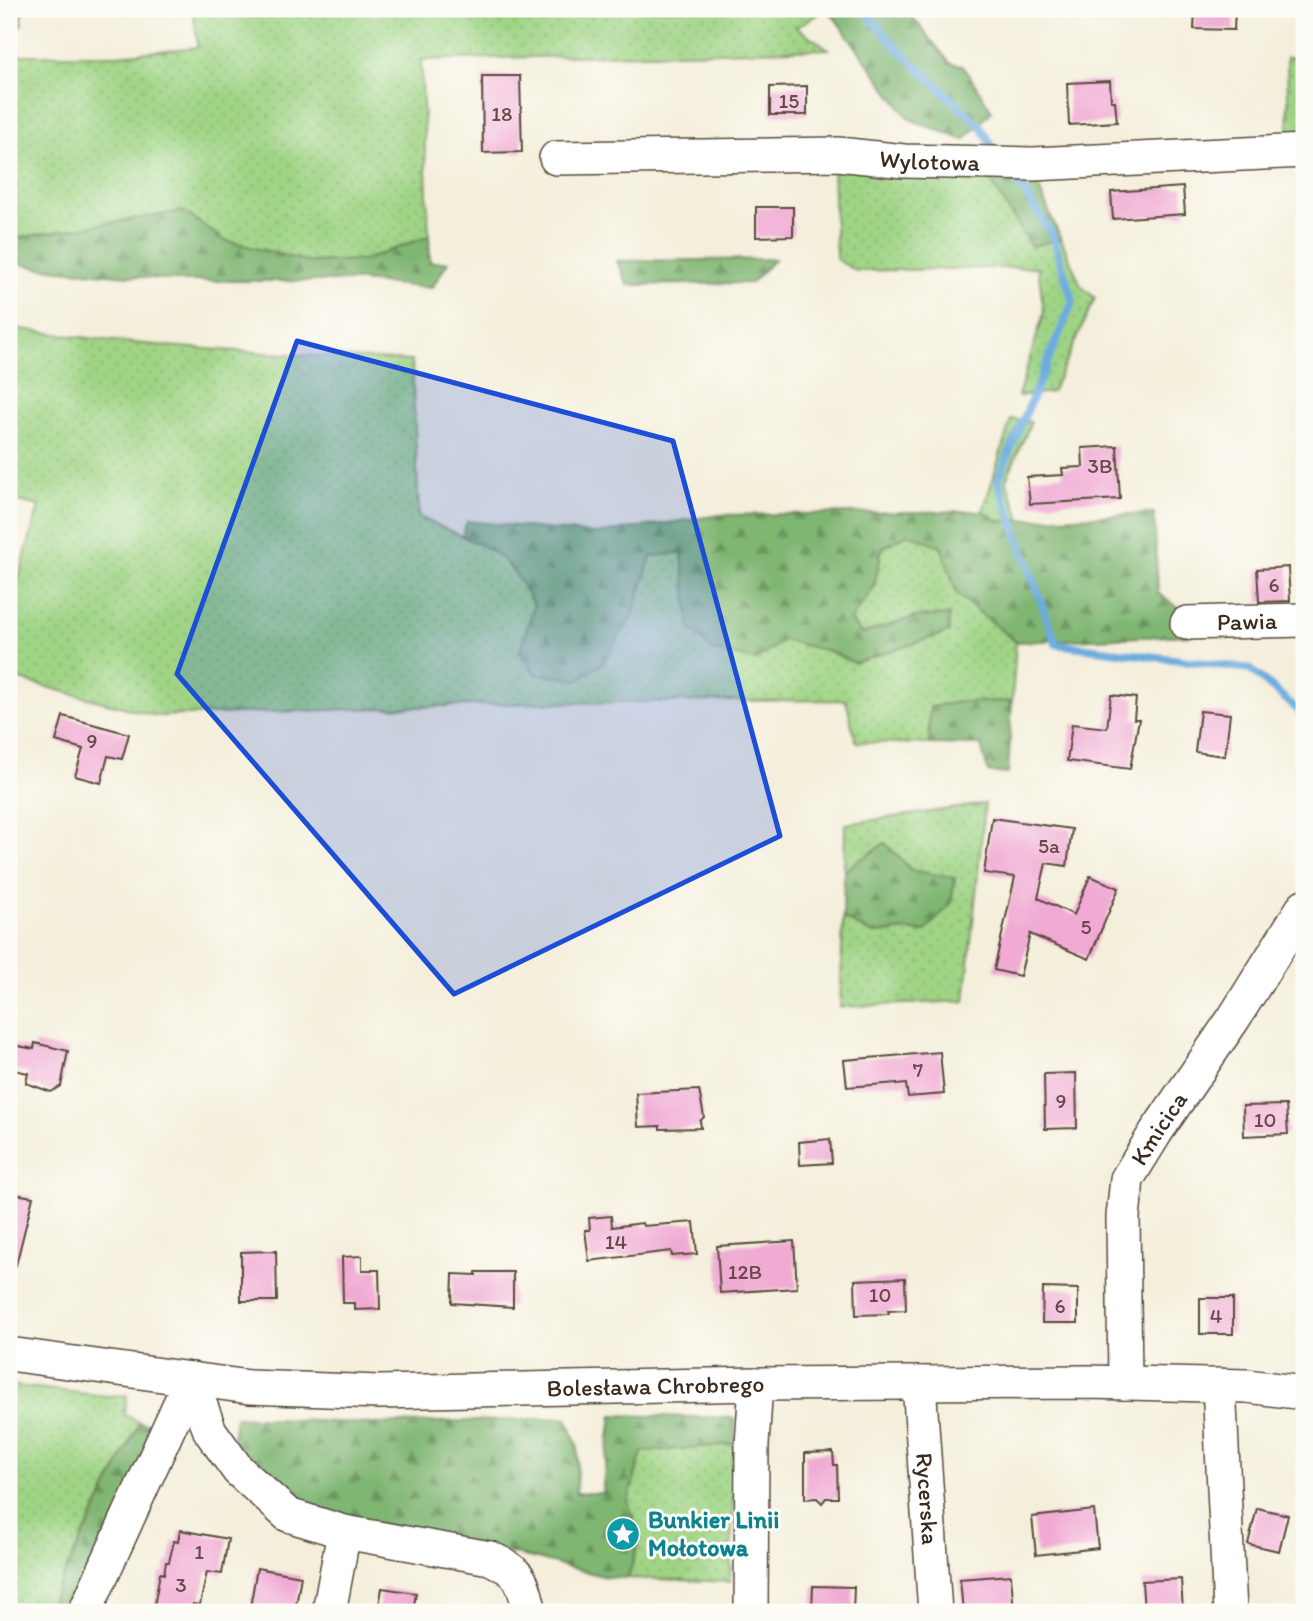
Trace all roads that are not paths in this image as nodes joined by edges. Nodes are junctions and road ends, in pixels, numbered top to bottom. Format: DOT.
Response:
graph roads {
  1 [pos="1304,151"];
  2 [pos="556,158"];
  3 [pos="1304,620"];
  4 [pos="1187,623"];
  5 [pos="1304,906"];
  6 [pos="9,1354"];
  7 [pos="191,1379"];
  8 [pos="919,1383"];
  9 [pos="1125,1383"];
  10 [pos="756,1384"];
  11 [pos="1219,1385"];
  12 [pos="1304,1393"];
  13 [pos="344,1532"];
  14 [pos="85,1612"];
  15 [pos="329,1612"];
  16 [pos="530,1612"];
  17 [pos="751,1612"];
  18 [pos="935,1612"];
  19 [pos="1230,1612"];
  1 -- 2 [label="street, Wylotowa"];
  3 -- 4 [label="street, Pawia"];
  5 -- 9 [label="street, Kmicica"];
  6 -- 7 [label="street, Bolesława Chrobrego"];
  7 -- 10 [label="street, Bolesława Chrobrego"];
  7 -- 13 [label="street"];
  7 -- 14 [label="street"];
  8 -- 9 [label="street, Bolesława Chrobrego"];
  8 -- 10 [label="street, Bolesława Chrobrego"];
  8 -- 18 [label="street, Rycerska"];
  9 -- 11 [label="street, Bolesława Chrobrego"];
  10 -- 17 [label="street"];
  11 -- 12 [label="street, Bolesława Chrobrego"];
  11 -- 19 [label="street"];
  13 -- 15 [label="street"];
  13 -- 16 [label="street"];
}
